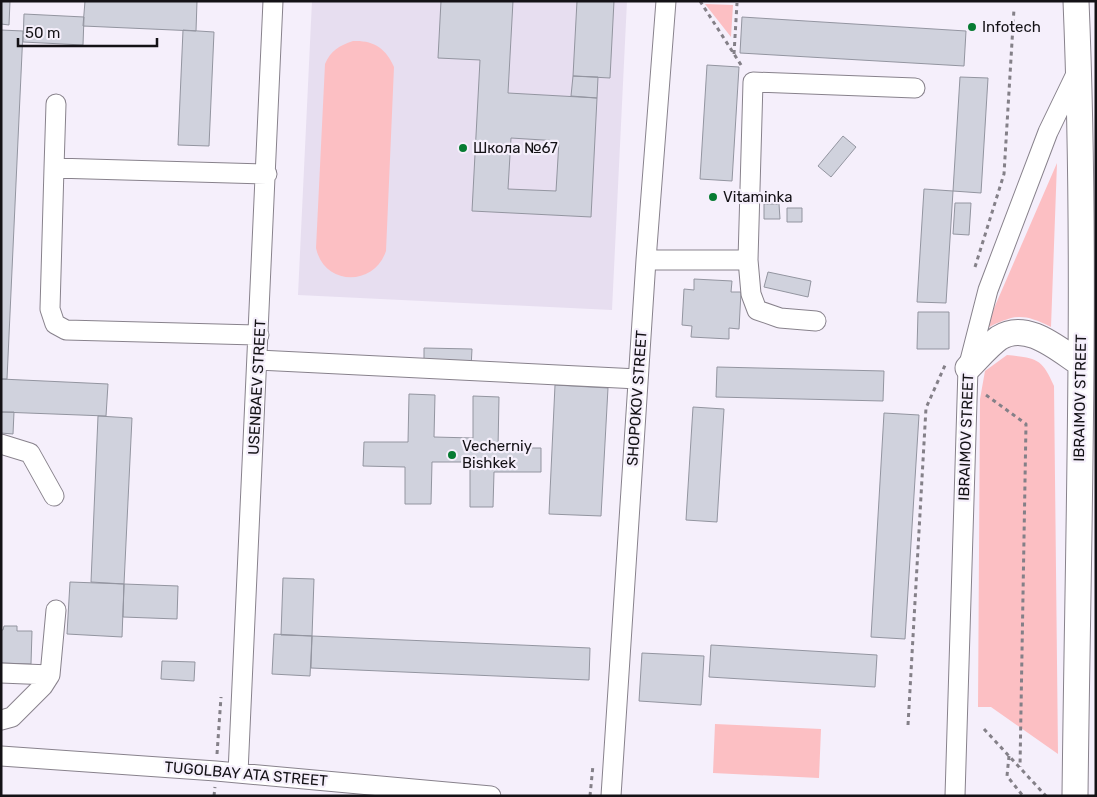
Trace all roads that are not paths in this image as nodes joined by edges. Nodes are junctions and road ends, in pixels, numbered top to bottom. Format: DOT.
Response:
graph roads {
  1 [pos="273,1"];
  2 [pos="666,1"];
  3 [pos="1076,1"];
  4 [pos="1079,68"];
  5 [pos="915,88"];
  6 [pos="56,104"];
  7 [pos="54,168"];
  8 [pos="267,174"];
  9 [pos="646,260"];
  10 [pos="748,260"];
  11 [pos="816,321"];
  12 [pos="259,335"];
  13 [pos="258,360"];
  14 [pos="1080,364"];
  15 [pos="961,370"];
  16 [pos="638,379"];
  17 [pos="1,444"];
  18 [pos="54,496"];
  19 [pos="56,610"];
  20 [pos="1,673"];
  21 [pos="50,675"];
  22 [pos="1,720"];
  23 [pos="1,756"];
  24 [pos="238,773"];
  25 [pos="491,796"];
  26 [pos="611,796"];
  27 [pos="955,796"];
  28 [pos="1075,796"];
  1 -- 8 [label="street, USENBAEV STREET"];
  2 -- 9 [label="street, SHOPOKOV STREET"];
  3 -- 4 [label="main road, IBRAIMOV STREET"];
  4 -- 14 [label="main road, IBRAIMOV STREET"];
  4 -- 15 [label="street, IBRAIMOV STREET"];
  5 -- 10 [label="street"];
  6 -- 7 [label="street"];
  7 -- 8 [label="street"];
  7 -- 12 [label="street"];
  8 -- 12 [label="street, USENBAEV STREET"];
  9 -- 10 [label="street"];
  9 -- 16 [label="street, SHOPOKOV STREET"];
  10 -- 11 [label="street"];
  12 -- 13 [label="street, USENBAEV STREET"];
  13 -- 16 [label="street"];
  13 -- 24 [label="street, USENBAEV STREET"];
  14 -- 15 [label="main road"];
  14 -- 28 [label="main road, IBRAIMOV STREET"];
  15 -- 27 [label="street, IBRAIMOV STREET"];
  16 -- 26 [label="street, SHOPOKOV STREET"];
  17 -- 18 [label="street"];
  19 -- 21 [label="street"];
  20 -- 21 [label="street"];
  21 -- 22 [label="street"];
  23 -- 24 [label="street, TUGOLBAY ATA STREET"];
  24 -- 25 [label="street, TUGOLBAY ATA STREET"];
}
